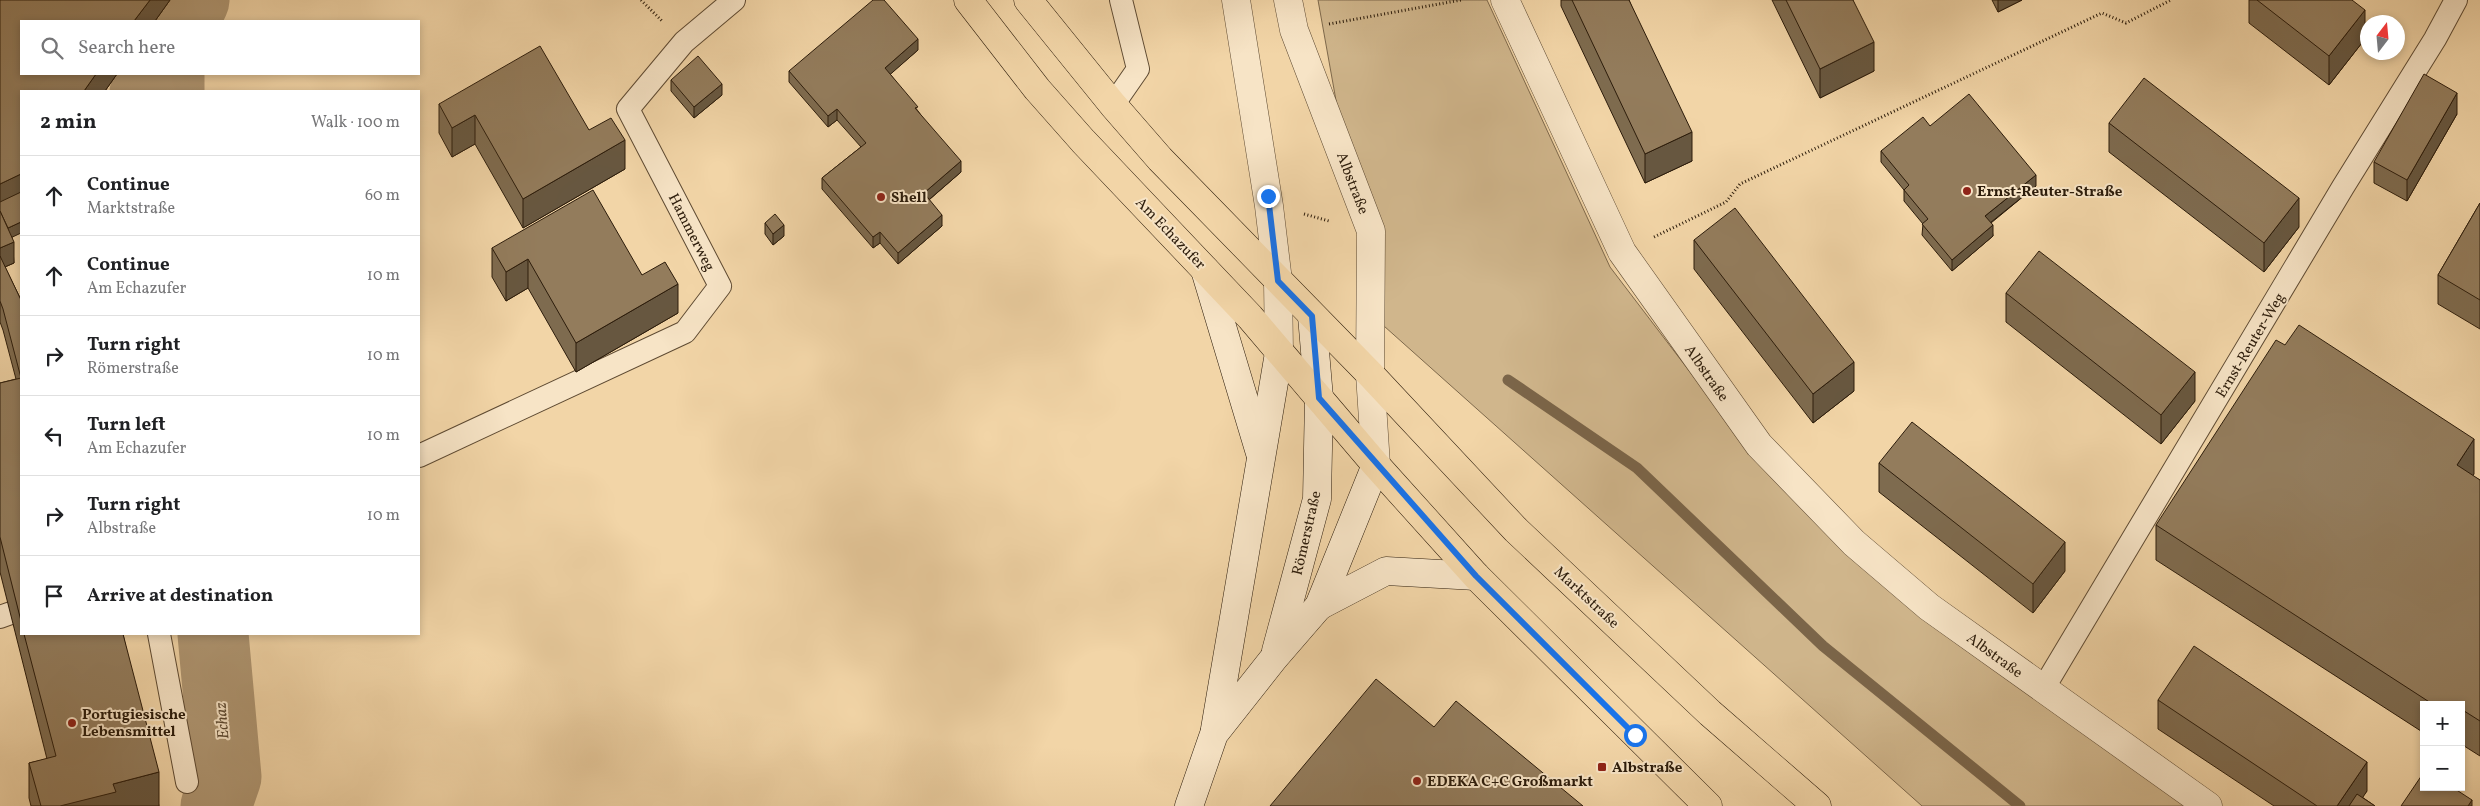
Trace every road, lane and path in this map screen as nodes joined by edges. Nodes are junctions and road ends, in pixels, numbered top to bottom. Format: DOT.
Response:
graph roads {
  1 [pos="734,0"];
  2 [pos="968,0"];
  3 [pos="1028,0"];
  4 [pos="1120,0"];
  5 [pos="1236,0"];
  6 [pos="1288,0"];
  7 [pos="1461,0"];
  8 [pos="1505,0"];
  9 [pos="2171,0"];
  10 [pos="2456,0"];
  11 [pos="1294,30"];
  12 [pos="1113,106"];
  13 [pos="1269,206"];
  14 [pos="1371,231"];
  15 [pos="1622,252"];
  16 [pos="1205,270"];
  17 [pos="1278,281"];
  18 [pos="1312,316"];
  19 [pos="1279,353"];
  20 [pos="1370,374"];
  21 [pos="1319,398"];
  22 [pos="420,456"];
  23 [pos="1262,459"];
  24 [pos="1376,465"];
  25 [pos="1476,576"];
  26 [pos="1319,606"];
  27 [pos="158,635"];
  28 [pos="1274,658"];
  29 [pos="2043,689"];
  30 [pos="1214,734"];
  31 [pos="187,782"];
  32 [pos="1189,806"];
  33 [pos="1708,806"];
  34 [pos="1817,806"];
  35 [pos="2208,806"];
  1 -- 22 [label="lane, Hammerweg"];
  2 -- 16 [label="main road, Am Echazufer"];
  3 -- 12 [label="main road"];
  4 -- 12 [label="lane"];
  5 -- 13 [label="street"];
  6 -- 11 [label="street, Albstraße"];
  7 -- 11 [label="path"];
  8 -- 15 [label="street, Albstraße"];
  9 -- 15 [label="path"];
  10 -- 29 [label="lane, Ernst-Reuter-Weg"];
  11 -- 14 [label="street, Albstraße"];
  12 -- 17 [label="main road"];
  13 -- 14 [label="path"];
  13 -- 17 [label="street"];
  14 -- 20 [label="street, Albstraße"];
  15 -- 29 [label="street, Albstraße"];
  16 -- 19 [label="main road, Am Echazufer"];
  16 -- 23 [label="street"];
  17 -- 18 [label="main road"];
  17 -- 19 [label="street"];
  18 -- 20 [label="main road"];
  18 -- 21 [label="street, Römerstraße"];
  19 -- 21 [label="main road, Am Echazufer"];
  19 -- 23 [label="street"];
  20 -- 24 [label="street, Albstraße"];
  20 -- 34 [label="main road, Marktstraße"];
  21 -- 24 [label="main road, Am Echazufer"];
  21 -- 28 [label="street, Römerstraße"];
  23 -- 30 [label="street"];
  24 -- 25 [label="main road"];
  24 -- 26 [label="street, Römerstraße"];
  25 -- 26 [label="street"];
  25 -- 33 [label="main road"];
  26 -- 28 [label="street, Römerstraße"];
  27 -- 31 [label="lane"];
  28 -- 30 [label="street, Römerstraße"];
  29 -- 35 [label="street, Albstraße"];
  30 -- 32 [label="street, Römerstraße"];
}
